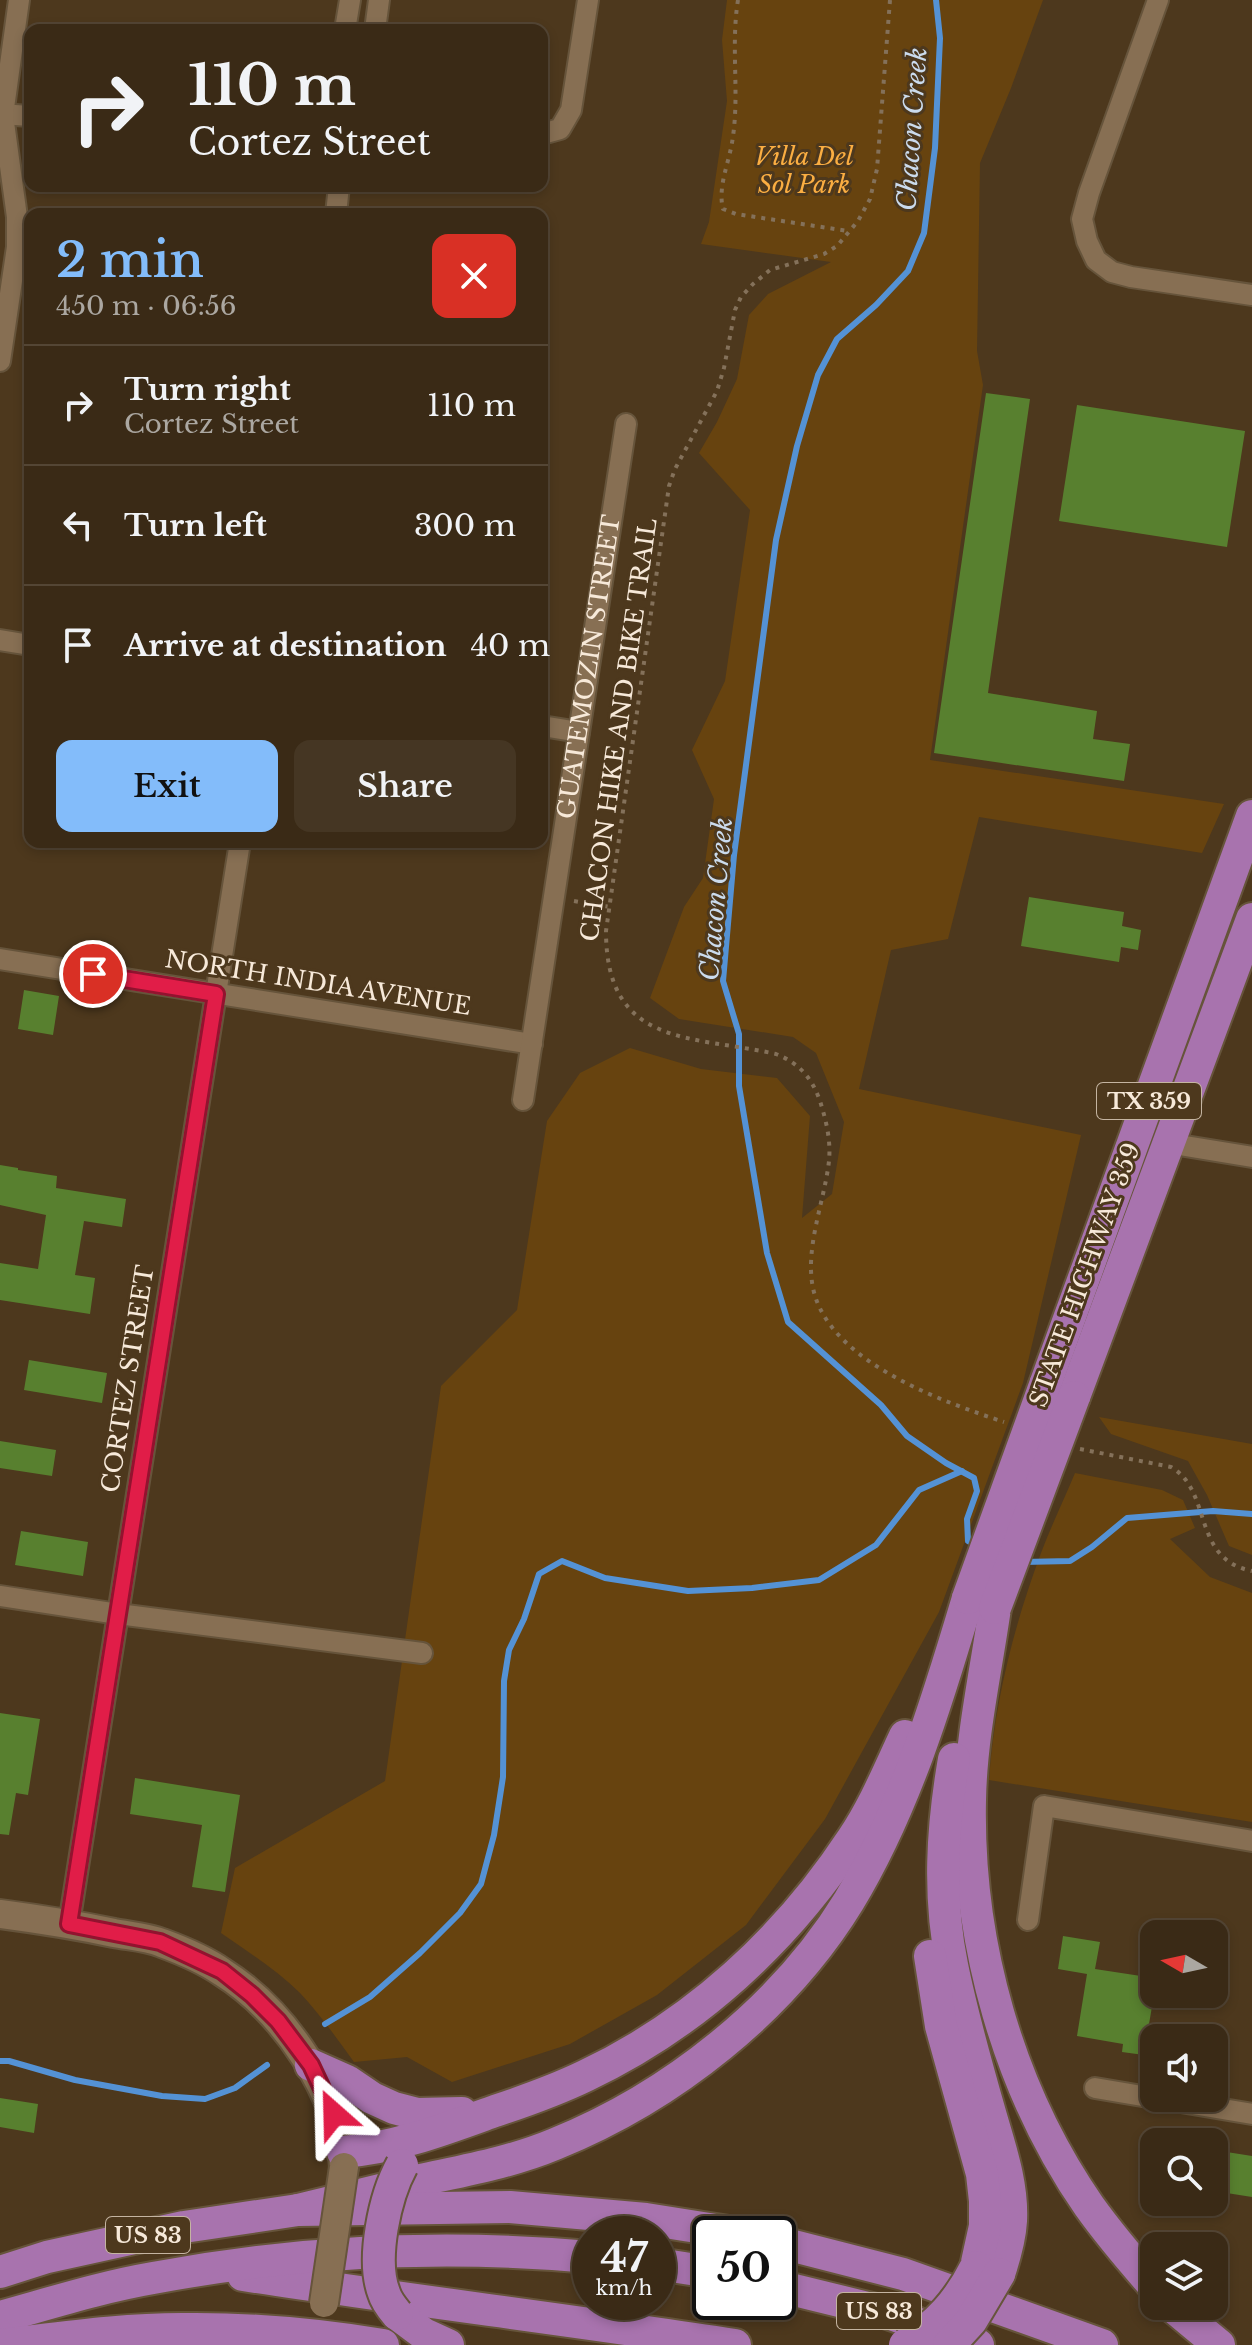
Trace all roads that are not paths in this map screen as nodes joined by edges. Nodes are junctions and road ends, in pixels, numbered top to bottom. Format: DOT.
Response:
graph roads {
  1 [pos="19,0"];
  2 [pos="350,0"];
  3 [pos="379,0"];
  4 [pos="588,0"];
  5 [pos="1158,0"];
  6 [pos="346,24"];
  7 [pos="376,24"];
  8 [pos="1,115"];
  9 [pos="24,116"];
  10 [pos="548,132"];
  11 [pos="1252,295"];
  12 [pos="2,333"];
  13 [pos="0,361"];
  14 [pos="626,424"];
  15 [pos="0,640"];
  16 [pos="24,644"];
  17 [pos="548,727"];
  18 [pos="579,732"];
  19 [pos="1252,816"];
  20 [pos="239,848"];
  21 [pos="1252,919"];
  22 [pos="0,959"];
  23 [pos="216,994"];
  24 [pos="532,1044"];
  25 [pos="523,1100"];
  26 [pos="1167,1143"];
  27 [pos="1252,1157"];
  28 [pos="1060,1391"];
  29 [pos="0,1596"];
  30 [pos="982,1603"];
  31 [pos="118,1614"];
  32 [pos="422,1653"];
  33 [pos="1252,1841"];
  34 [pos="0,1914"];
  35 [pos="1028,1920"];
  36 [pos="69,1924"];
  37 [pos="311,2065"];
  38 [pos="1095,2088"];
  39 [pos="1140,2096"];
  40 [pos="1228,2110"];
  41 [pos="490,2113"];
  42 [pos="1252,2114"];
  43 [pos="344,2160"];
  44 [pos="298,2210"];
  45 [pos="692,2226"];
  46 [pos="796,2247"];
  47 [pos="572,2256"];
  48 [pos="204,2269"];
  49 [pos="1140,2269"];
  50 [pos="988,2270"];
  51 [pos="0,2272"];
  52 [pos="796,2290"];
  53 [pos="0,2317"];
  54 [pos="1189,2320"];
  55 [pos="320,2328"];
  56 [pos="0,2345"];
  57 [pos="383,2345"];
  58 [pos="448,2345"];
  59 [pos="735,2345"];
  60 [pos="905,2345"];
  61 [pos="949,2345"];
  62 [pos="978,2345"];
  63 [pos="1102,2345"];
  64 [pos="1219,2345"];
  1 -- 8 [label="street"];
  2 -- 6 [label="street"];
  3 -- 7 [label="street"];
  4 -- 10 [label="street"];
  5 -- 11 [label="street"];
  8 -- 9 [label="street"];
  8 -- 12 [label="street"];
  12 -- 13 [label="street"];
  14 -- 18 [label="street, GUATEMOZIN STREET"];
  15 -- 16 [label="street"];
  17 -- 18 [label="street"];
  18 -- 24 [label="street, GUATEMOZIN STREET"];
  19 -- 28 [label="main road, STATE HIGHWAY 359 / TX 359"];
  20 -- 23 [label="street, CORTEZ STREET"];
  21 -- 26 [label="main road, STATE HIGHWAY 359 / TX 359"];
  22 -- 23 [label="street, NORTH INDIA AVENUE"];
  23 -- 24 [label="street, NORTH INDIA AVENUE"];
  23 -- 31 [label="street, CORTEZ STREET"];
  24 -- 25 [label="street, GUATEMOZIN STREET"];
  26 -- 27 [label="street"];
  26 -- 28 [label="main road, STATE HIGHWAY 359 / TX 359"];
  28 -- 30 [label="main road, STATE HIGHWAY 359 / TX 359, bridge"];
  29 -- 31 [label="street"];
  30 -- 41 [label="main road"];
  30 -- 44 [label="main road"];
  30 -- 49 [label="main road"];
  30 -- 50 [label="main road"];
  31 -- 32 [label="street"];
  31 -- 36 [label="street, CORTEZ STREET"];
  33 -- 35 [label="street"];
  34 -- 36 [label="main road"];
  36 -- 37 [label="main road"];
  37 -- 41 [label="main road"];
  37 -- 43 [label="main road"];
  38 -- 39 [label="street"];
  40 -- 42 [label="street"];
  41 -- 43 [label="main road"];
  41 -- 58 [label="main road, bridge"];
  43 -- 55 [label="main road, bridge"];
  44 -- 45 [label="main road, US 83"];
  44 -- 51 [label="main road, US 83"];
  46 -- 63 [label="main road, US 83"];
  47 -- 48 [label="main road, US 83"];
  48 -- 53 [label="main road, US 83"];
  48 -- 59 [label="main road"];
  50 -- 60 [label="main road, bridge"];
  50 -- 61 [label="main road, bridge"];
  52 -- 62 [label="main road, US 83"];
  54 -- 64 [label="main road"];
  55 -- 56 [label="main road"];
  55 -- 57 [label="main road"];
}
